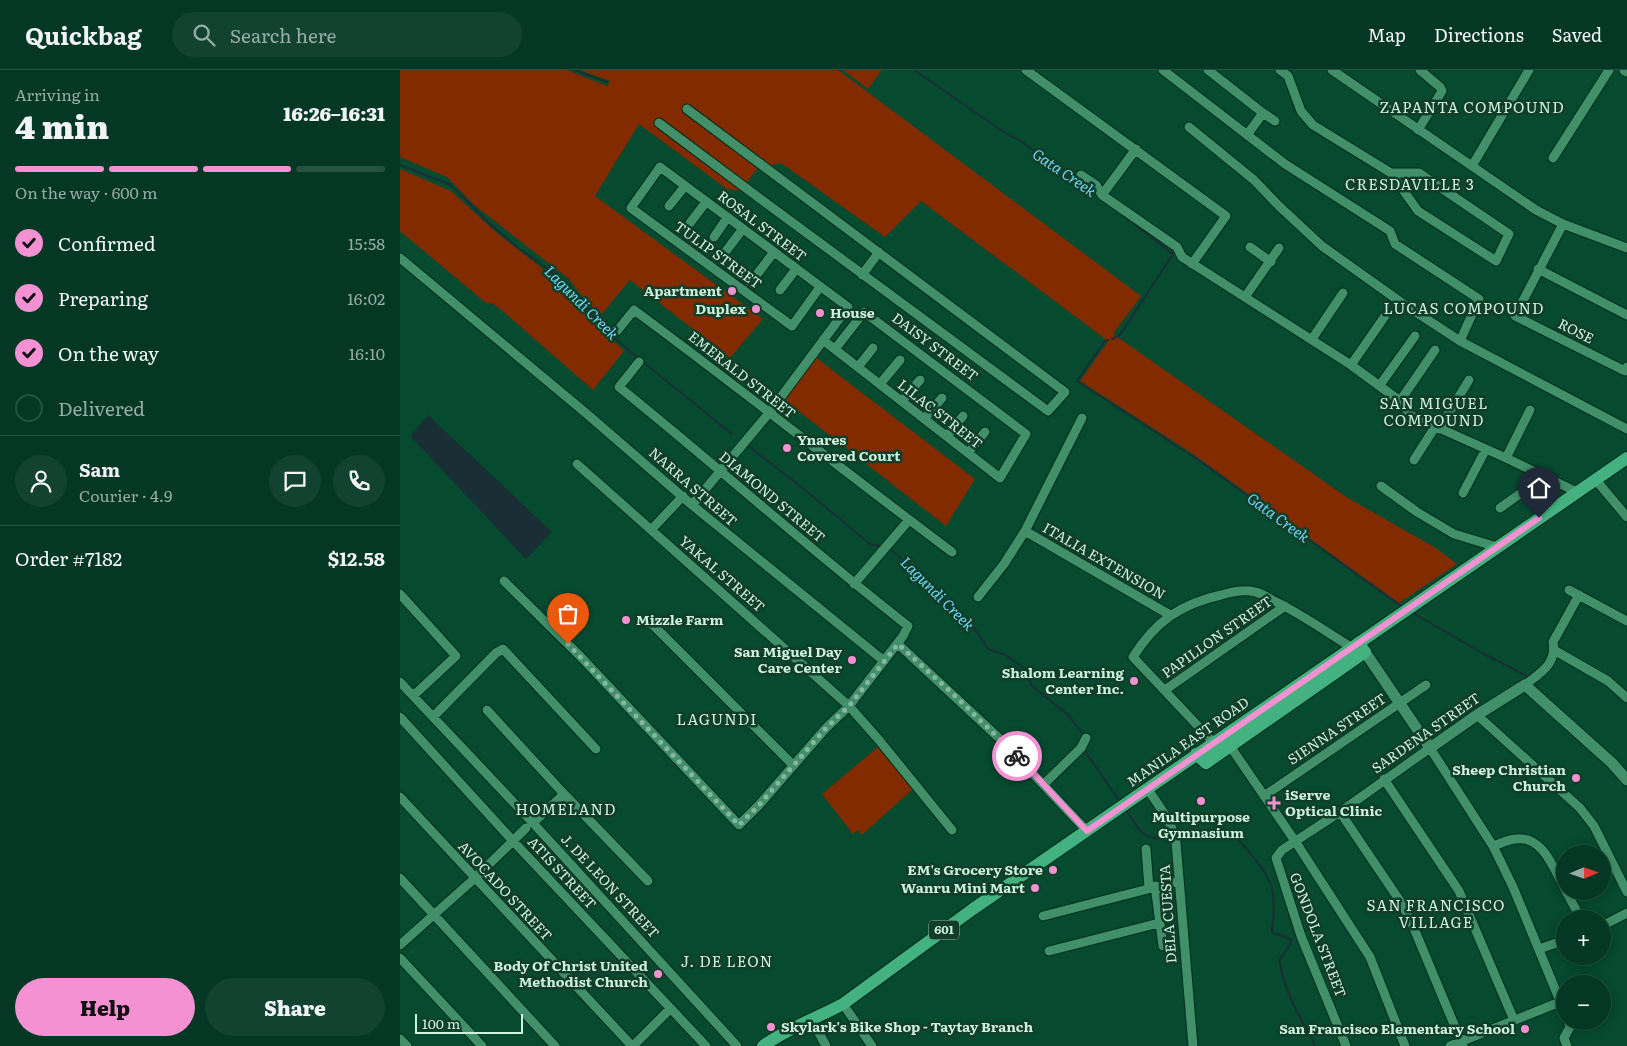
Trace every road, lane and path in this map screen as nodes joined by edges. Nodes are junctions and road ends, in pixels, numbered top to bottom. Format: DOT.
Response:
graph roads {
  1 [pos="1026,70"];
  2 [pos="1163,70"];
  3 [pos="1208,70"];
  4 [pos="1280,70"];
  5 [pos="1332,70"];
  6 [pos="1420,70"];
  7 [pos="1529,70"];
  8 [pos="1609,70"];
  9 [pos="1290,73"];
  10 [pos="687,109"];
  11 [pos="1263,113"];
  12 [pos="1275,121"];
  13 [pos="659,123"];
  14 [pos="1189,127"];
  15 [pos="1418,130"];
  16 [pos="1247,135"];
  17 [pos="1136,149"];
  18 [pos="1553,158"];
  19 [pos="1472,166"];
  20 [pos="660,167"];
  21 [pos="1391,173"];
  22 [pos="1081,176"];
  23 [pos="684,186"];
  24 [pos="1102,195"];
  25 [pos="706,202"];
  26 [pos="669,206"];
  27 [pos="727,218"];
  28 [pos="690,223"];
  29 [pos="1562,224"];
  30 [pos="742,230"];
  31 [pos="714,237"];
  32 [pos="1250,247"];
  33 [pos="1279,248"];
  34 [pos="1627,248"];
  35 [pos="726,251"];
  36 [pos="774,252"];
  37 [pos="879,252"];
  38 [pos="400,258"];
  39 [pos="1271,262"];
  40 [pos="1192,264"];
  41 [pos="796,269"];
  42 [pos="1538,269"];
  43 [pos="758,273"];
  44 [pos="862,274"];
  45 [pos="820,287"];
  46 [pos="780,290"];
  47 [pos="1343,294"];
  48 [pos="1245,297"];
  49 [pos="1627,315"];
  50 [pos="1385,316"];
  51 [pos="617,332"];
  52 [pos="1415,336"];
  53 [pos="1312,339"];
  54 [pos="823,340"];
  55 [pos="1460,341"];
  56 [pos="873,348"];
  57 [pos="835,349"];
  58 [pos="1435,350"];
  59 [pos="900,360"];
  60 [pos="639,362"];
  61 [pos="1351,365"];
  62 [pos="858,366"];
  63 [pos="1626,369"];
  64 [pos="920,380"];
  65 [pos="1469,380"];
  66 [pos="880,384"];
  67 [pos="1380,385"];
  68 [pos="942,398"];
  69 [pos="902,401"];
  70 [pos="1400,401"];
  71 [pos="1530,410"];
  72 [pos="769,413"];
  73 [pos="963,416"];
  74 [pos="1082,418"];
  75 [pos="924,419"];
  76 [pos="1437,428"];
  77 [pos="1627,429"];
  78 [pos="985,432"];
  79 [pos="1026,434"];
  80 [pos="947,436"];
  81 [pos="1486,449"];
  82 [pos="968,453"];
  83 [pos="1506,458"];
  84 [pos="1627,458"];
  85 [pos="1414,460"];
  86 [pos="577,464"];
  87 [pos="719,472"];
  88 [pos="1545,476"];
  89 [pos="1595,479"];
  90 [pos="1381,486"];
  91 [pos="1577,492"];
  92 [pos="1463,493"];
  93 [pos="683,496"];
  94 [pos="692,506"];
  95 [pos="1500,508"];
  96 [pos="1627,517"];
  97 [pos="909,520"];
  98 [pos="651,530"];
  99 [pos="1025,531"];
  100 [pos="1497,546"];
  101 [pos="952,552"];
  102 [pos="504,580"];
  103 [pos="854,584"];
  104 [pos="1569,590"];
  105 [pos="400,594"];
  106 [pos="1579,595"];
  107 [pos="978,596"];
  108 [pos="1285,606"];
  109 [pos="1170,615"];
  110 [pos="1627,621"];
  111 [pos="648,623"];
  112 [pos="898,644"];
  113 [pos="1358,648"];
  114 [pos="1554,650"];
  115 [pos="884,662"];
  116 [pos="400,682"];
  117 [pos="1426,685"];
  118 [pos="1525,685"];
  119 [pos="1291,688"];
  120 [pos="1165,690"];
  121 [pos="414,696"];
  122 [pos="1627,698"];
  123 [pos="1299,699"];
  124 [pos="1400,704"];
  125 [pos="849,706"];
  126 [pos="487,710"];
  127 [pos="1477,715"];
  128 [pos="400,717"];
  129 [pos="433,717"];
  130 [pos="1086,738"];
  131 [pos="1222,742"];
  132 [pos="1430,748"];
  133 [pos="596,749"];
  134 [pos="793,765"];
  135 [pos="1384,780"];
  136 [pos="1627,780"];
  137 [pos="1044,784"];
  138 [pos="1147,788"];
  139 [pos="564,794"];
  140 [pos="1264,796"];
  141 [pos="400,798"];
  142 [pos="1340,812"];
  143 [pos="530,826"];
  144 [pos="952,830"];
  145 [pos="1087,831"];
  146 [pos="513,841"];
  147 [pos="1295,841"];
  148 [pos="1493,846"];
  149 [pos="1146,849"];
  150 [pos="1556,872"];
  151 [pos="400,878"];
  152 [pos="474,879"];
  153 [pos="648,881"];
  154 [pos="1179,881"];
  155 [pos="1152,887"];
  156 [pos="1627,892"];
  157 [pos="1627,913"];
  158 [pos="434,915"];
  159 [pos="1043,916"];
  160 [pos="1611,921"];
  161 [pos="1159,923"];
  162 [pos="1556,943"];
  163 [pos="400,945"];
  164 [pos="1163,946"];
  165 [pos="1540,949"];
  166 [pos="1048,951"];
  167 [pos="400,958"];
  168 [pos="1556,985"];
  169 [pos="843,1004"];
  170 [pos="1556,1004"];
  171 [pos="670,1008"];
  172 [pos="812,1020"];
  173 [pos="1514,1020"];
  174 [pos="1569,1030"];
  175 [pos="400,1039"];
  176 [pos="1462,1044"];
  177 [pos="407,1046"];
  178 [pos="482,1046"];
  179 [pos="555,1046"];
  180 [pos="633,1046"];
  181 [pos="706,1046"];
  182 [pos="736,1046"];
  183 [pos="763,1046"];
  184 [pos="826,1046"];
  185 [pos="872,1046"];
  186 [pos="1192,1046"];
  187 [pos="1346,1046"];
  188 [pos="1405,1046"];
  189 [pos="1450,1046"];
  190 [pos="1567,1046"];
  1 -- 17 [label="street"];
  2 -- 16 [label="street"];
  3 -- 11 [label="street"];
  4 -- 9 [label="street"];
  5 -- 15 [label="street"];
  6 -- 15 [label="street"];
  7 -- 19 [label="street"];
  8 -- 18 [label="street"];
  9 -- 21 [label="street"];
  10 -- 37 [label="street"];
  11 -- 12 [label="street"];
  11 -- 16 [label="street"];
  13 -- 44 [label="street"];
  14 -- 55 [label="street"];
  15 -- 19 [label="street"];
  16 -- 55 [label="street"];
  17 -- 24 [label="street"];
  17 -- 40 [label="street"];
  19 -- 29 [label="street"];
  20 -- 23 [label="street, ROSAL STREET"];
  20 -- 45 [label="street, TULIP STREET"];
  21 -- 21 [label="street"];
  22 -- 24 [label="street"];
  23 -- 25 [label="street, ROSAL STREET"];
  23 -- 26 [label="street"];
  24 -- 40 [label="street"];
  25 -- 27 [label="street, ROSAL STREET"];
  25 -- 28 [label="street"];
  27 -- 30 [label="street, ROSAL STREET"];
  27 -- 31 [label="street"];
  29 -- 34 [label="street"];
  29 -- 42 [label="street"];
  30 -- 35 [label="street"];
  30 -- 36 [label="street, ROSAL STREET"];
  32 -- 39 [label="street"];
  33 -- 39 [label="street"];
  36 -- 41 [label="street, ROSAL STREET"];
  36 -- 43 [label="street"];
  37 -- 44 [label="street"];
  37 -- 44 [label="street"];
  38 -- 93 [label="street, NARRA STREET"];
  39 -- 48 [label="street"];
  40 -- 48 [label="street"];
  41 -- 45 [label="street, ROSAL STREET"];
  41 -- 46 [label="street"];
  42 -- 49 [label="street"];
  42 -- 63 [label="street, ROSE"];
  45 -- 54 [label="street, ROSAL STREET"];
  47 -- 53 [label="street"];
  48 -- 53 [label="street"];
  50 -- 61 [label="street"];
  51 -- 72 [label="street, EMERALD STREET"];
  52 -- 67 [label="street"];
  53 -- 61 [label="street"];
  54 -- 57 [label="street, LILAC STREET"];
  54 -- 72 [label="street"];
  55 -- 77 [label="street"];
  56 -- 62 [label="street"];
  57 -- 62 [label="street, LILAC STREET"];
  57 -- 79 [label="street, DAISY STREET"];
  58 -- 70 [label="street"];
  59 -- 66 [label="street"];
  60 -- 87 [label="street, DIAMOND STREET"];
  61 -- 67 [label="street"];
  62 -- 66 [label="street, LILAC STREET"];
  64 -- 69 [label="street"];
  65 -- 76 [label="street"];
  66 -- 69 [label="street, LILAC STREET"];
  67 -- 70 [label="street"];
  68 -- 75 [label="street"];
  69 -- 75 [label="street, LILAC STREET"];
  70 -- 76 [label="street"];
  71 -- 83 [label="street"];
  72 -- 87 [label="street"];
  72 -- 97 [label="street, EMERALD STREET"];
  73 -- 80 [label="street"];
  74 -- 99 [label="street"];
  75 -- 80 [label="street, LILAC STREET"];
  76 -- 81 [label="street"];
  76 -- 85 [label="street"];
  78 -- 82 [label="street"];
  79 -- 82 [label="street, LILAC STREET"];
  80 -- 82 [label="street, LILAC STREET"];
  81 -- 83 [label="street"];
  81 -- 92 [label="street"];
  83 -- 88 [label="street"];
  84 -- 89 [label="main road, MANILA EAST ROAD"];
  86 -- 98 [label="street, YAKAL STREET"];
  87 -- 94 [label="street"];
  87 -- 103 [label="street, DIAMOND STREET"];
  88 -- 91 [label="street"];
  88 -- 95 [label="street"];
  89 -- 91 [label="main road, MANILA EAST ROAD"];
  89 -- 96 [label="street"];
  90 -- 100 [label="street"];
  91 -- 100 [label="main road, MANILA EAST ROAD"];
  93 -- 94 [label="street, NARRA STREET"];
  93 -- 98 [label="street"];
  94 -- 115 [label="street, NARRA STREET"];
  97 -- 101 [label="street, EMERALD STREET"];
  97 -- 103 [label="street"];
  98 -- 125 [label="street, YAKAL STREET"];
  99 -- 107 [label="street"];
  99 -- 109 [label="street, ITALIA EXTENSION"];
  100 -- 113 [label="main road, MANILA EAST ROAD"];
  102 -- 134 [label="street"];
  103 -- 112 [label="street, DIAMOND STREET"];
  104 -- 106 [label="street"];
  105 -- 121 [label="street"];
  106 -- 110 [label="street"];
  106 -- 114 [label="street"];
  108 -- 109 [label="street"];
  108 -- 113 [label="street"];
  108 -- 120 [label="street, PAPILLON STREET"];
  109 -- 120 [label="street"];
  111 -- 134 [label="street"];
  112 -- 115 [label="street"];
  112 -- 137 [label="street"];
  113 -- 119 [label="main road, MANILA EAST ROAD"];
  113 -- 123 [label="main road"];
  113 -- 124 [label="street"];
  114 -- 118 [label="street"];
  114 -- 122 [label="street"];
  115 -- 125 [label="street"];
  116 -- 121 [label="street, J. DE LEON STREET"];
  117 -- 124 [label="street, SIENNA STREET"];
  118 -- 127 [label="street, SARDENA STREET"];
  118 -- 136 [label="street"];
  119 -- 123 [label="main road"];
  119 -- 131 [label="main road, MANILA EAST ROAD"];
  120 -- 131 [label="street"];
  121 -- 129 [label="street, J. DE LEON STREET"];
  123 -- 131 [label="main road"];
  124 -- 132 [label="street"];
  124 -- 140 [label="street, SIENNA STREET"];
  125 -- 134 [label="street"];
  125 -- 144 [label="street, YAKAL STREET"];
  126 -- 139 [label="street"];
  127 -- 132 [label="street, SARDENA STREET"];
  127 -- 156 [label="street"];
  128 -- 146 [label="street, ATIS STREET"];
  129 -- 133 [label="street"];
  129 -- 143 [label="street, J. DE LEON STREET"];
  130 -- 137 [label="street"];
  131 -- 138 [label="main road, MANILA EAST ROAD / 601"];
  131 -- 140 [label="street"];
  132 -- 135 [label="street, SARDENA STREET"];
  132 -- 148 [label="street"];
  135 -- 142 [label="street, SARDENA STREET"];
  135 -- 173 [label="street"];
  137 -- 145 [label="street"];
  138 -- 145 [label="main road, MANILA EAST ROAD / 601"];
  138 -- 154 [label="street, DELA CUESTA"];
  139 -- 143 [label="street"];
  139 -- 153 [label="street"];
  140 -- 147 [label="street"];
  141 -- 152 [label="street, AVOCADO STREET"];
  142 -- 147 [label="street, SARDENA STREET"];
  142 -- 176 [label="street"];
  143 -- 146 [label="street"];
  143 -- 182 [label="street, J. DE LEON STREET"];
  145 -- 169 [label="main road, MANILA EAST ROAD / 601"];
  146 -- 152 [label="street"];
  146 -- 171 [label="street, ATIS STREET"];
  147 -- 187 [label="street, GONDOLA STREET"];
  147 -- 188 [label="street"];
  148 -- 150 [label="street"];
  148 -- 165 [label="street"];
  149 -- 155 [label="street"];
  151 -- 158 [label="street"];
  152 -- 158 [label="street"];
  152 -- 180 [label="street, AVOCADO STREET"];
  154 -- 155 [label="street"];
  154 -- 186 [label="street, DELA CUESTA"];
  155 -- 159 [label="street"];
  155 -- 161 [label="street"];
  157 -- 160 [label="street"];
  158 -- 163 [label="street"];
  158 -- 179 [label="street"];
  161 -- 164 [label="street"];
  161 -- 166 [label="street"];
  162 -- 165 [label="street"];
  165 -- 168 [label="street"];
  167 -- 178 [label="street"];
  169 -- 172 [label="main road, MANILA EAST ROAD / 601"];
  169 -- 185 [label="street"];
  170 -- 173 [label="street"];
  171 -- 180 [label="street"];
  171 -- 181 [label="street, ATIS STREET"];
  172 -- 183 [label="main road, MANILA EAST ROAD / 601"];
  172 -- 184 [label="street"];
  173 -- 176 [label="street"];
  174 -- 190 [label="street"];
  175 -- 177 [label="street"];
  176 -- 189 [label="street"];
}
